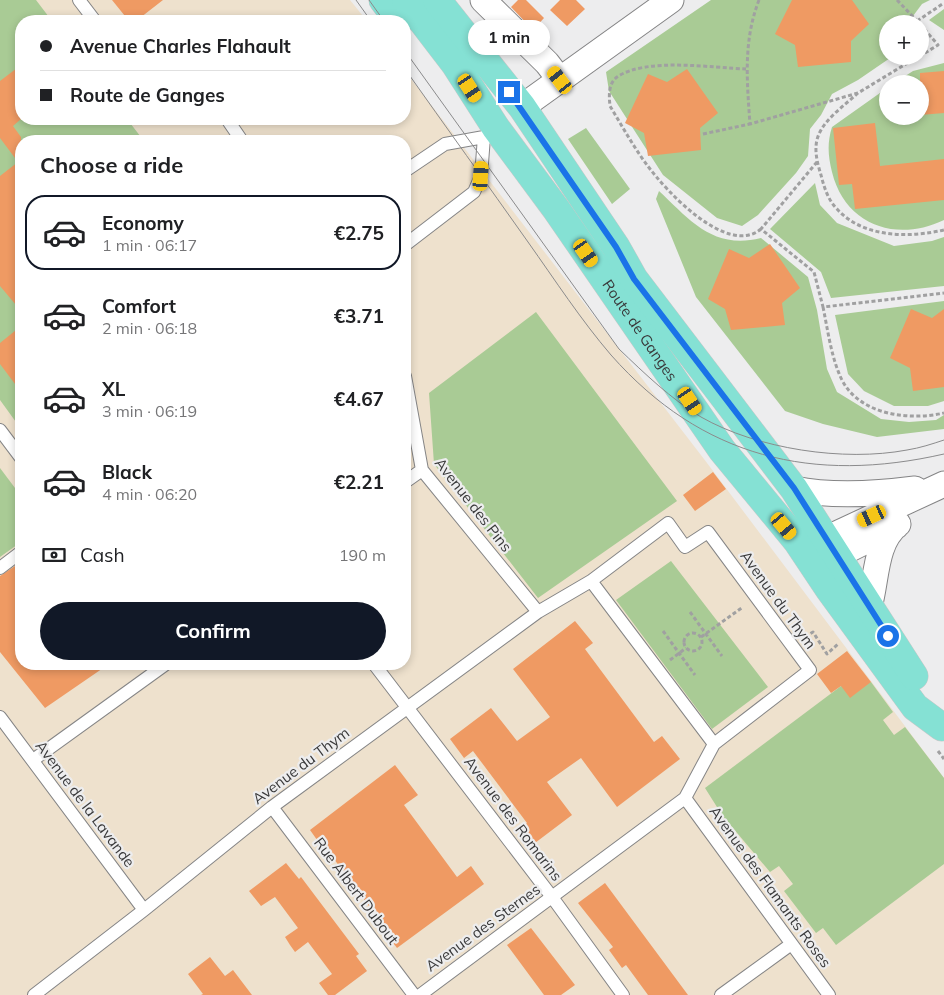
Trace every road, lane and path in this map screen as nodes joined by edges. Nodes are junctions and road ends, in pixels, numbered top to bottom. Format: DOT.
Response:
graph roads {
  1 [pos="79,0"];
  2 [pos="383,0"];
  3 [pos="406,0"];
  4 [pos="437,0"];
  5 [pos="483,0"];
  6 [pos="672,0"];
  7 [pos="759,0"];
  8 [pos="897,0"];
  9 [pos="944,3"];
  10 [pos="90,15"];
  11 [pos="394,15"];
  12 [pos="911,15"];
  13 [pos="929,15"];
  14 [pos="411,34"];
  15 [pos="929,35"];
  16 [pos="938,45"];
  17 [pos="944,46"];
  18 [pos="929,50"];
  19 [pos="904,65"];
  20 [pos="746,70"];
  21 [pos="560,80"];
  22 [pos="858,92"];
  23 [pos="503,122"];
  24 [pos="750,124"];
  25 [pos="703,134"];
  26 [pos="817,162"];
  27 [pos="411,167"];
  28 [pos="761,228"];
  29 [pos="944,230"];
  30 [pos="411,240"];
  31 [pos="944,293"];
  32 [pos="823,307"];
  33 [pos="411,409"];
  34 [pos="944,413"];
  35 [pos="0,430"];
  36 [pos="15,450"];
  37 [pos="422,470"];
  38 [pos="411,478"];
  39 [pos="794,488"];
  40 [pos="941,489"];
  41 [pos="896,526"];
  42 [pos="820,553"];
  43 [pos="15,557"];
  44 [pos="0,568"];
  45 [pos="591,581"];
  46 [pos="757,597"];
  47 [pos="869,607"];
  48 [pos="538,612"];
  49 [pos="690,612"];
  50 [pos="663,631"];
  51 [pos="706,634"];
  52 [pos="701,637"];
  53 [pos="842,641"];
  54 [pos="792,645"];
  55 [pos="722,656"];
  56 [pos="158,670"];
  57 [pos="379,670"];
  58 [pos="695,675"];
  59 [pos="408,707"];
  60 [pos="0,717"];
  61 [pos="943,728"];
  62 [pos="714,744"];
  63 [pos="32,760"];
  64 [pos="685,798"];
  65 [pos="272,807"];
  66 [pos="552,897"];
  67 [pos="144,910"];
  68 [pos="790,945"];
  69 [pos="36,992"];
  70 [pos="414,995"];
  71 [pos="420,995"];
  72 [pos="623,995"];
  73 [pos="721,995"];
  74 [pos="829,995"];
  1 -- 10 [label="lane"];
  2 -- 11 [label="main road"];
  3 -- 23 [label="main road, Route de Ganges"];
  4 -- 23 [label="main road, Route de Ganges"];
  5 -- 21 [label="street"];
  6 -- 21 [label="street"];
  7 -- 20 [label="path"];
  8 -- 12 [label="path"];
  9 -- 13 [label="path"];
  14 -- 23 [label="main road"];
  15 -- 16 [label="path"];
  16 -- 17 [label="path"];
  16 -- 18 [label="path"];
  19 -- 22 [label="path"];
  20 -- 24 [label="path"];
  20 -- 28 [label="path"];
  21 -- 23 [label="street"];
  22 -- 24 [label="path"];
  22 -- 26 [label="path"];
  23 -- 27 [label="lane"];
  23 -- 30 [label="lane"];
  23 -- 39 [label="main road, Route de Ganges"];
  23 -- 42 [label="main road, Route de Ganges"];
  24 -- 25 [label="path"];
  26 -- 28 [label="path"];
  26 -- 29 [label="path"];
  28 -- 32 [label="path"];
  31 -- 32 [label="path"];
  32 -- 34 [label="path"];
  33 -- 37 [label="lane, Avenue des Pins"];
  35 -- 36 [label="lane"];
  37 -- 38 [label="lane"];
  37 -- 48 [label="lane, Avenue des Pins"];
  39 -- 40 [label="street"];
  39 -- 42 [label="main road, Route de Ganges"];
  40 -- 41 [label="street"];
  40 -- 42 [label="street"];
  41 -- 42 [label="street"];
  41 -- 47 [label="street"];
  42 -- 47 [label="main road"];
  42 -- 61 [label="main road"];
  43 -- 44 [label="lane"];
  45 -- 46 [label="lane, Avenue du Thym"];
  45 -- 48 [label="lane, Avenue du Thym"];
  45 -- 62 [label="lane"];
  46 -- 51 [label="path"];
  46 -- 54 [label="lane, Avenue du Thym"];
  47 -- 61 [label="main road"];
  48 -- 59 [label="lane, Avenue du Thym"];
  49 -- 51 [label="path"];
  50 -- 58 [label="path"];
  51 -- 52 [label="path"];
  51 -- 55 [label="path"];
  52 -- 52 [label="path"];
  53 -- 54 [label="path"];
  54 -- 62 [label="lane, Avenue du Thym"];
  56 -- 63 [label="lane"];
  57 -- 59 [label="lane, Avenue des Romarins"];
  59 -- 65 [label="lane, Avenue du Thym"];
  59 -- 66 [label="lane, Avenue des Romarins"];
  60 -- 63 [label="lane, Avenue de la Lavande"];
  62 -- 64 [label="lane, Avenue des Sternes"];
  63 -- 67 [label="lane, Avenue de la Lavande"];
  64 -- 66 [label="lane, Avenue des Sternes"];
  64 -- 68 [label="lane, Avenue des Flamants Roses"];
  65 -- 67 [label="lane, Avenue du Thym"];
  65 -- 70 [label="lane, Rue Albert Dubout"];
  66 -- 71 [label="lane, Avenue des Sternes"];
  66 -- 72 [label="lane, Avenue des Romarins"];
  67 -- 69 [label="lane, Avenue du Thym"];
  68 -- 73 [label="lane"];
  68 -- 74 [label="lane, Avenue des Flamants Roses"];
}
